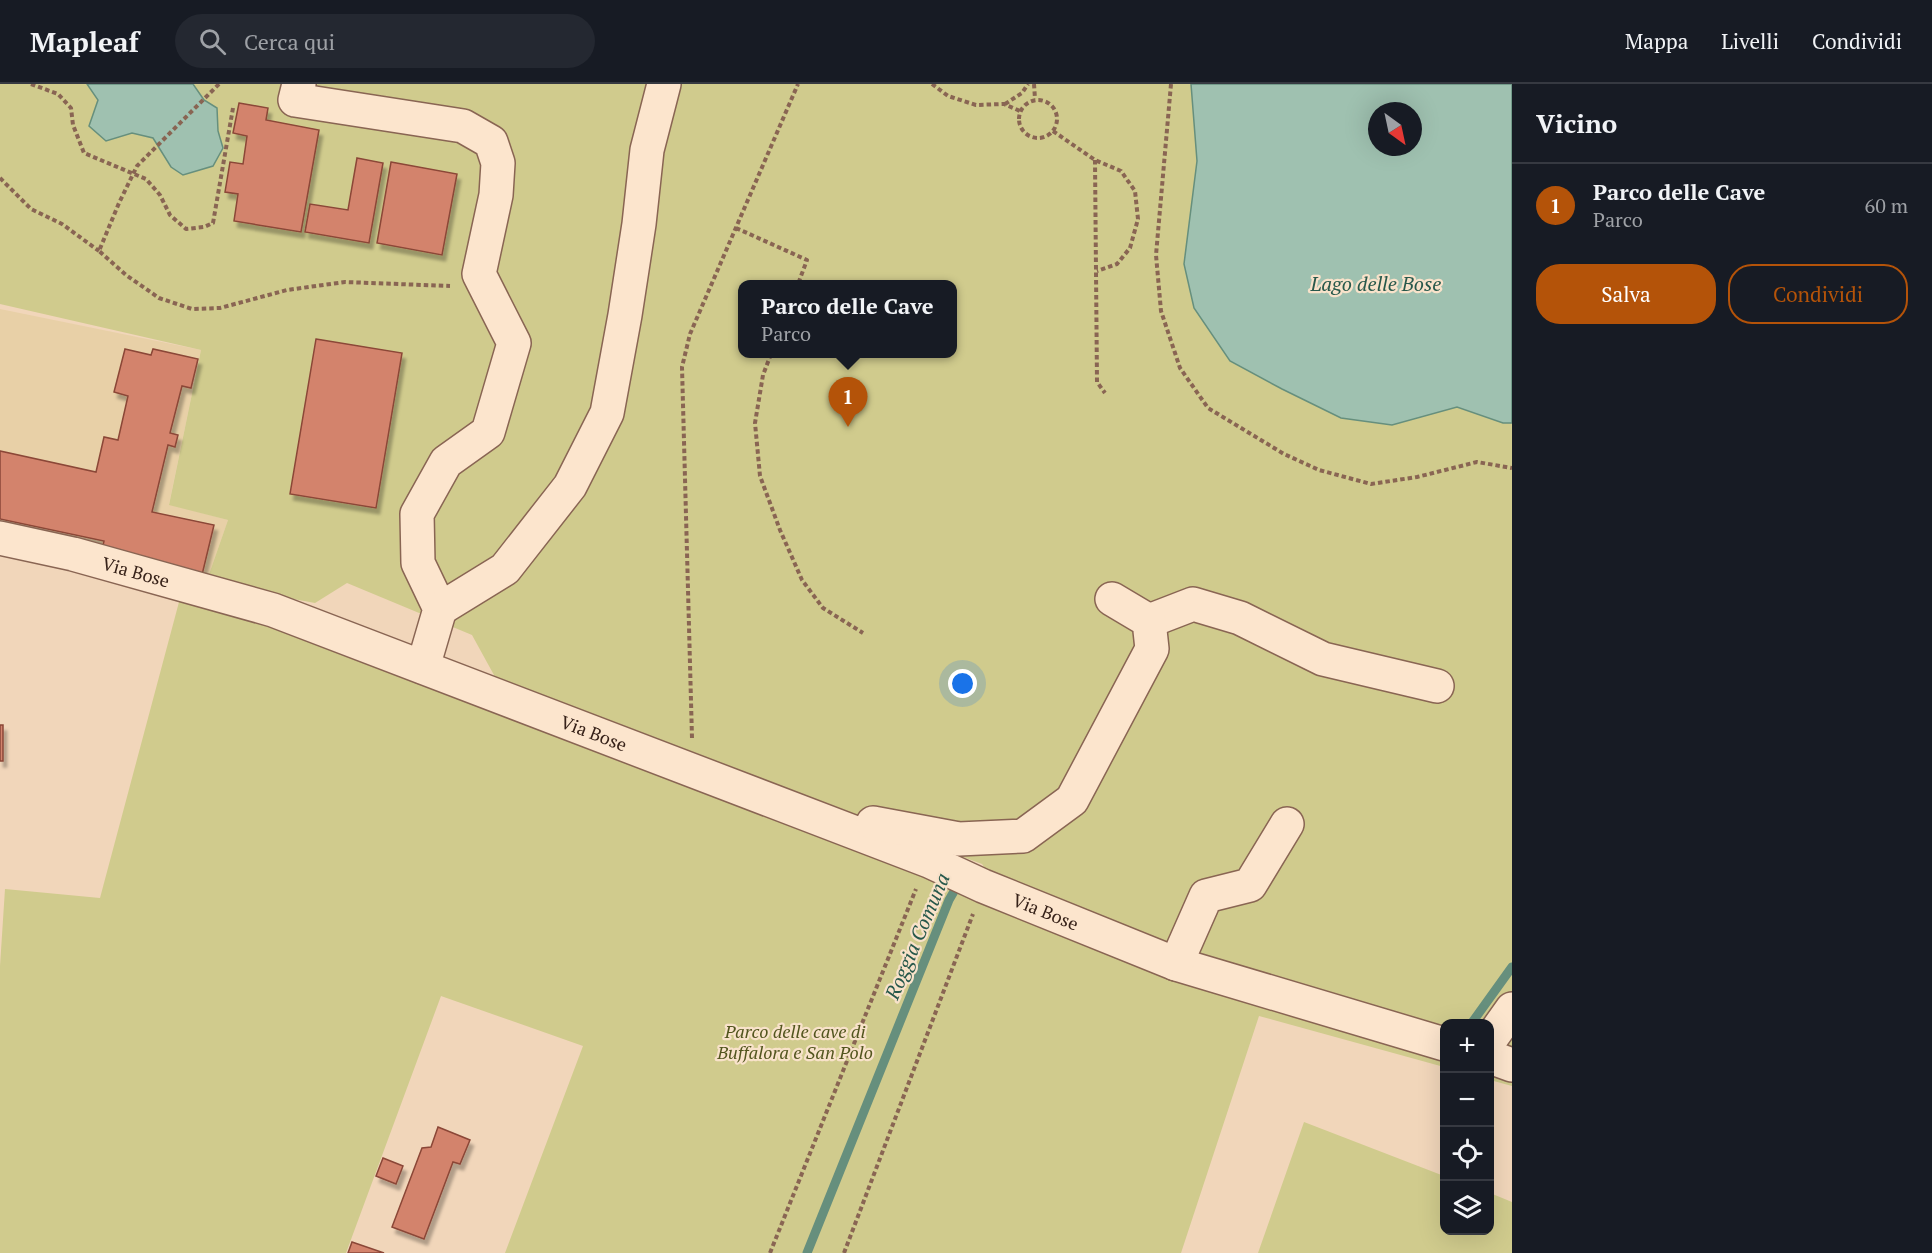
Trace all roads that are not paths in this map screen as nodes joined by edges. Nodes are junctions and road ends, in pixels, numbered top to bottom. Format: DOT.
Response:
graph roads {
  1 [pos="299,84"];
  2 [pos="664,84"];
  3 [pos="0,538"];
  4 [pos="1112,599"];
  5 [pos="440,609"];
  6 [pos="1149,621"];
  7 [pos="423,667"];
  8 [pos="1437,686"];
  9 [pos="796,810"];
  10 [pos="1287,824"];
  11 [pos="1176,964"];
  12 [pos="1512,1009"];
  13 [pos="1494,1034"];
  14 [pos="1440,1043"];
  15 [pos="1494,1058"];
  16 [pos="1512,1065"];
  1 -- 5 [label="street"];
  2 -- 5 [label="street"];
  3 -- 7 [label="street, Via Bose"];
  4 -- 6 [label="street"];
  5 -- 7 [label="street"];
  6 -- 8 [label="street"];
  6 -- 9 [label="street"];
  7 -- 9 [label="street, Via Bose"];
  9 -- 11 [label="street, Via Bose"];
  10 -- 11 [label="street"];
  11 -- 14 [label="street, Via Bose"];
  12 -- 13 [label="street"];
  15 -- 16 [label="street"];
}
